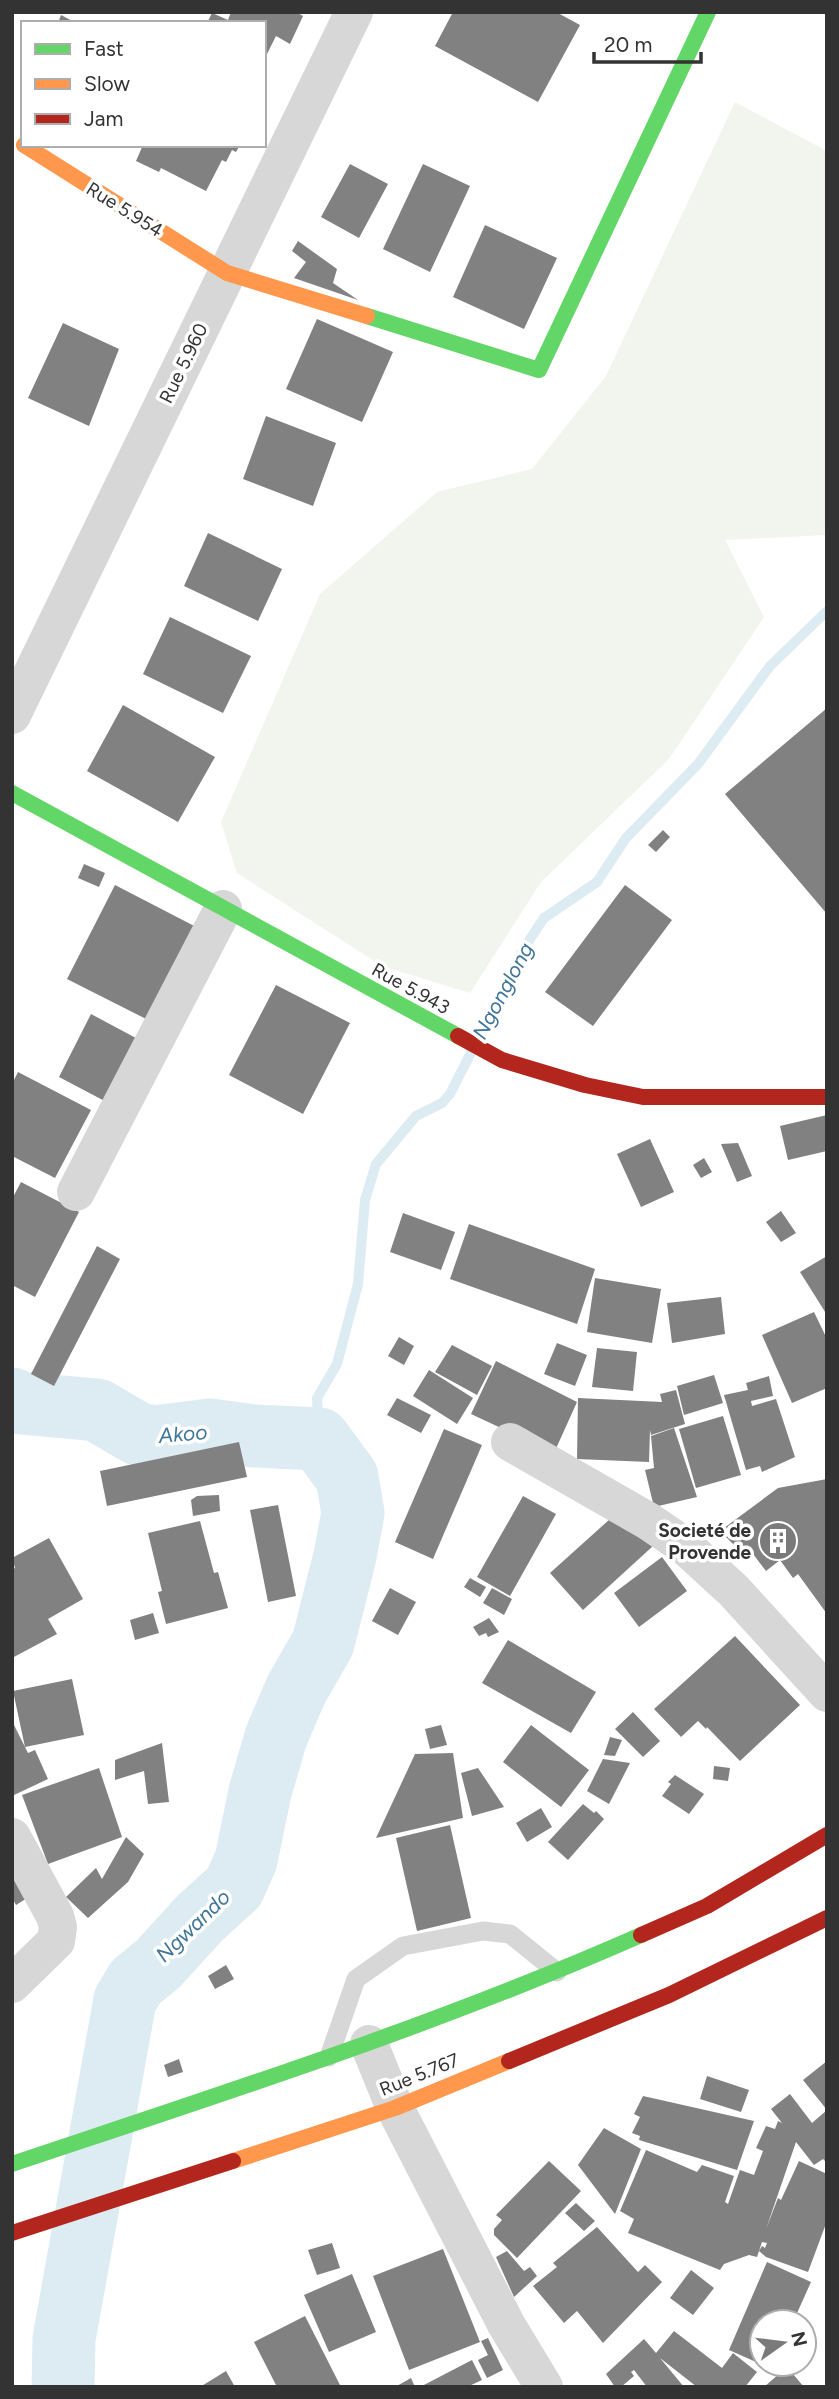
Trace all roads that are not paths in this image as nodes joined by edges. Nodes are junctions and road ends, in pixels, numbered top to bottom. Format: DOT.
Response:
graph roads {
  1 [pos="354,12"];
  2 [pos="708,12"];
  3 [pos="26,147"];
  4 [pos="227,273"];
  5 [pos="12,715"];
  6 [pos="12,793"];
  7 [pos="223,909"];
  8 [pos="827,1097"];
  9 [pos="76,1192"];
  10 [pos="510,1442"];
  11 [pos="827,1693"];
  12 [pos="827,1835"];
  13 [pos="12,1837"];
  14 [pos="827,1918"];
  15 [pos="557,1972"];
  16 [pos="12,1983"];
  17 [pos="369,2044"];
  18 [pos="329,2057"];
  19 [pos="395,2108"];
  20 [pos="12,2164"];
  21 [pos="12,2233"];
  22 [pos="544,2387"];
  1 -- 4 [label="street, Rue 5.960"];
  2 -- 4 [label="main road, Rue 5.954"];
  3 -- 4 [label="main road, Rue 5.954"];
  4 -- 5 [label="street, Rue 5.960"];
  6 -- 7 [label="main road, Rue 5.943"];
  7 -- 8 [label="main road, Rue 5.943"];
  7 -- 9 [label="street"];
  10 -- 11 [label="street"];
  12 -- 15 [label="main road"];
  13 -- 16 [label="street"];
  14 -- 19 [label="main road, Rue 5.767"];
  15 -- 17 [label="main road"];
  15 -- 18 [label="lane"];
  17 -- 18 [label="main road"];
  17 -- 19 [label="street"];
  18 -- 20 [label="main road"];
  19 -- 21 [label="main road, Rue 5.767"];
  19 -- 22 [label="street"];
}
